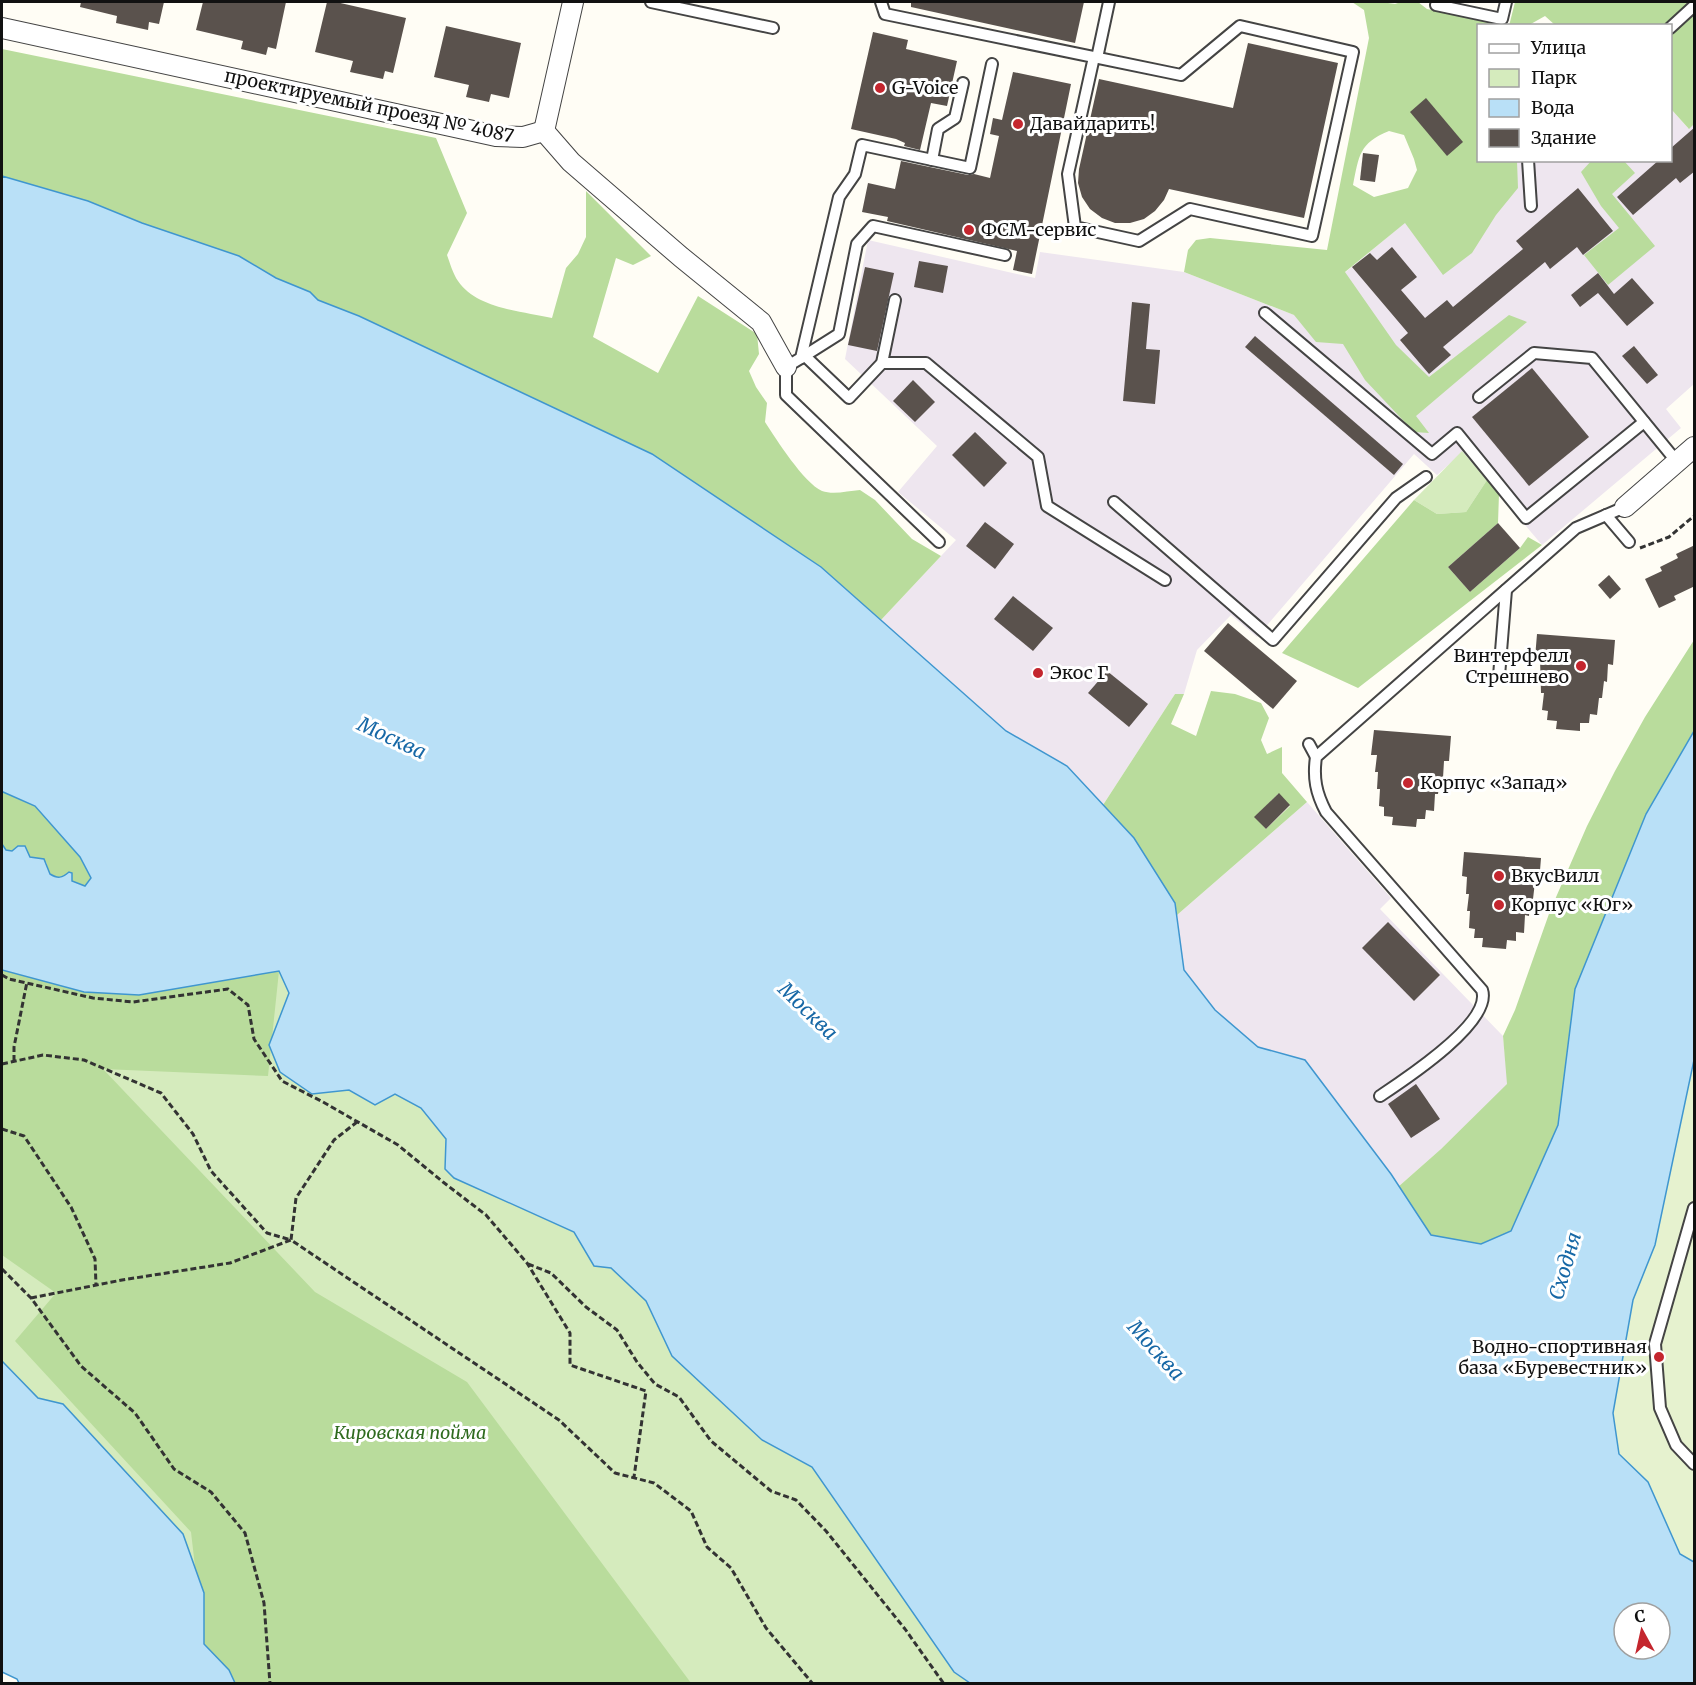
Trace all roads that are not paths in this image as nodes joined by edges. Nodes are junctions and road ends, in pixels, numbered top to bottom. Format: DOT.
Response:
graph roads {
  1 [pos="573,2"];
  2 [pos="651,2"];
  3 [pos="881,2"];
  4 [pos="1109,2"];
  5 [pos="1437,2"];
  6 [pos="1506,2"];
  7 [pos="1695,6"];
  8 [pos="1672,27"];
  9 [pos="2,28"];
  10 [pos="773,28"];
  11 [pos="1095,57"];
  12 [pos="992,64"];
  13 [pos="963,83"];
  14 [pos="544,131"];
  15 [pos="932,160"];
  16 [pos="1528,162"];
  17 [pos="1532,206"];
  18 [pos="1005,255"];
  19 [pos="895,300"];
  20 [pos="1265,313"];
  21 [pos="798,360"];
  22 [pos="882,363"];
  23 [pos="1479,397"];
  24 [pos="1644,422"];
  25 [pos="1695,447"];
  26 [pos="1677,462"];
  27 [pos="1426,477"];
  28 [pos="1114,502"];
  29 [pos="1625,507"];
  30 [pos="1606,515"];
  31 [pos="939,542"];
  32 [pos="1629,542"];
  33 [pos="1165,580"];
  34 [pos="1506,590"];
  35 [pos="1499,676"];
  36 [pos="1309,744"];
  37 [pos="1316,757"];
  38 [pos="1380,1096"];
  39 [pos="1695,1208"];
  40 [pos="1695,1464"];
  1 -- 14 [label="street"];
  2 -- 10 [label="lane"];
  3 -- 11 [label="lane"];
  4 -- 11 [label="lane"];
  5 -- 6 [label="lane"];
  7 -- 8 [label="lane"];
  9 -- 14 [label="street, проектируемый проезд № 4087"];
  11 -- 11 [label="lane"];
  12 -- 15 [label="lane"];
  13 -- 15 [label="lane"];
  14 -- 21 [label="street"];
  15 -- 21 [label="lane"];
  16 -- 17 [label="lane"];
  18 -- 21 [label="lane"];
  19 -- 22 [label="lane"];
  20 -- 24 [label="lane"];
  21 -- 22 [label="lane"];
  21 -- 31 [label="lane"];
  22 -- 33 [label="lane"];
  23 -- 24 [label="lane"];
  24 -- 26 [label="lane"];
  25 -- 26 [label="street"];
  26 -- 29 [label="street"];
  27 -- 28 [label="lane"];
  29 -- 30 [label="lane"];
  30 -- 32 [label="lane"];
  30 -- 34 [label="lane"];
  34 -- 35 [label="lane"];
  34 -- 37 [label="lane"];
  36 -- 37 [label="lane"];
  37 -- 38 [label="lane"];
  39 -- 40 [label="lane"];
}
